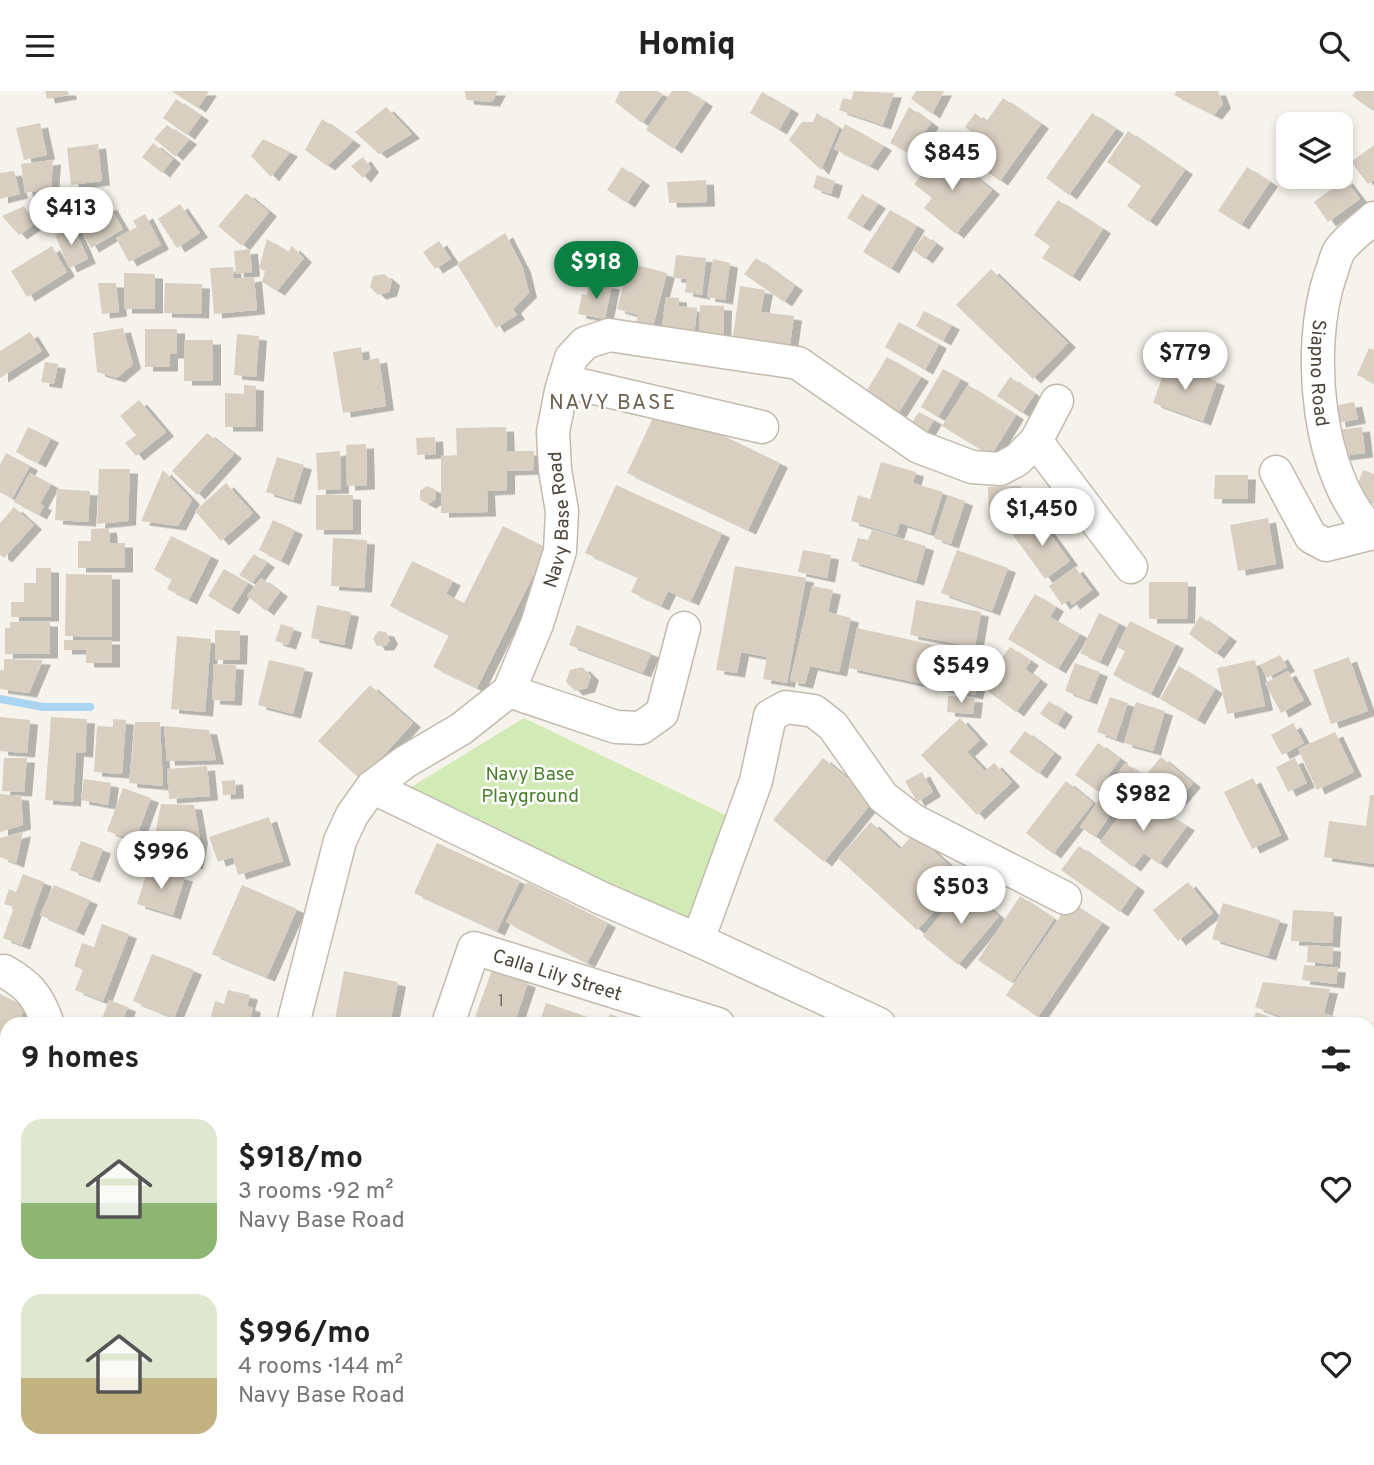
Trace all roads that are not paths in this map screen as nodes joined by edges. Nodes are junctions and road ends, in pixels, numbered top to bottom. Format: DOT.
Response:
graph roads {
  1 [pos="1374,218"];
  2 [pos="564,380"];
  3 [pos="1057,401"];
  4 [pos="762,427"];
  5 [pos="1036,441"];
  6 [pos="1276,472"];
  7 [pos="1374,533"];
  8 [pos="1131,567"];
  9 [pos="684,628"];
  10 [pos="509,691"];
  11 [pos="372,787"];
  12 [pos="1065,898"];
  13 [pos="698,940"];
  14 [pos="4,971"];
  15 [pos="45,1017"];
  16 [pos="295,1017"];
  17 [pos="450,1017"];
  18 [pos="696,1017"];
  19 [pos="864,1017"];
  1 -- 7 [label="street, Siapno Road"];
  2 -- 4 [label="street"];
  2 -- 5 [label="street, Navy Base Road"];
  2 -- 10 [label="street, Navy Base Road"];
  3 -- 5 [label="street, Navy Base Road"];
  5 -- 8 [label="street"];
  6 -- 7 [label="street"];
  9 -- 10 [label="street"];
  10 -- 11 [label="street, Navy Base Road"];
  11 -- 13 [label="street"];
  11 -- 16 [label="street, Navy Base Road"];
  12 -- 13 [label="street"];
  13 -- 19 [label="street"];
  14 -- 15 [label="street"];
  17 -- 18 [label="street, Calla Lily Street"];
}
